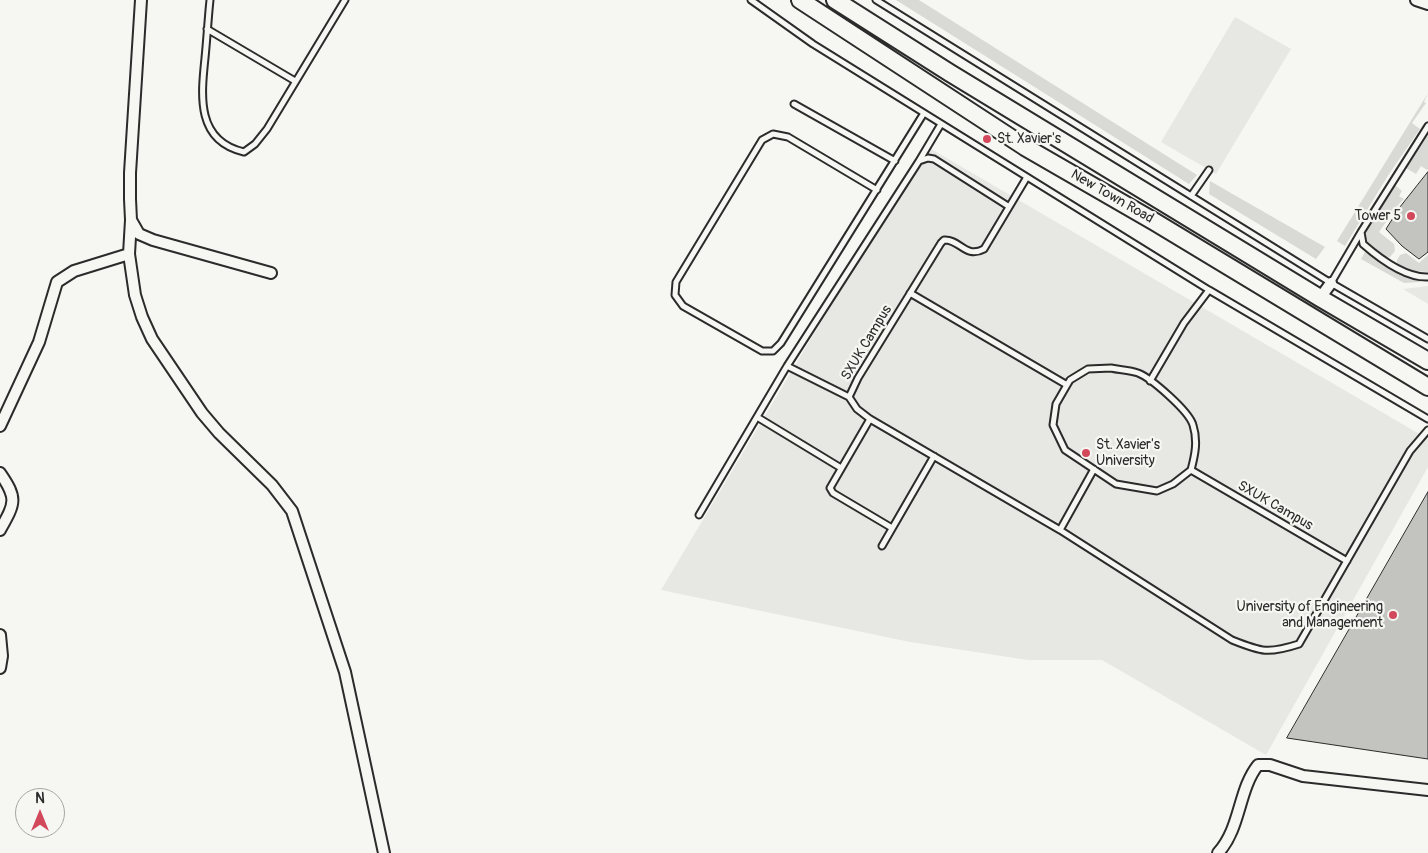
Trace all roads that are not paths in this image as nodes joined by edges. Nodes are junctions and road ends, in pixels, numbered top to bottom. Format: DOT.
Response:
graph roads {
  1 [pos="141,0"];
  2 [pos="210,0"];
  3 [pos="345,0"];
  4 [pos="751,0"];
  5 [pos="800,0"];
  6 [pos="835,0"];
  7 [pos="876,0"];
  8 [pos="1416,0"];
  9 [pos="1428,4"];
  10 [pos="207,29"];
  11 [pos="295,81"];
  12 [pos="794,104"];
  13 [pos="924,113"];
  14 [pos="941,124"];
  15 [pos="1428,126"];
  16 [pos="895,161"];
  17 [pos="919,161"];
  18 [pos="1209,170"];
  19 [pos="1027,177"];
  20 [pos="877,190"];
  21 [pos="1191,196"];
  22 [pos="1008,206"];
  23 [pos="131,220"];
  24 [pos="1361,232"];
  25 [pos="129,254"];
  26 [pos="271,273"];
  27 [pos="1428,278"];
  28 [pos="1331,283"];
  29 [pos="1209,290"];
  30 [pos="910,293"];
  31 [pos="1320,298"];
  32 [pos="1428,339"];
  33 [pos="1428,361"];
  34 [pos="787,366"];
  35 [pos="1150,381"];
  36 [pos="1066,385"];
  37 [pos="1428,387"];
  38 [pos="849,397"];
  39 [pos="758,416"];
  40 [pos="870,419"];
  41 [pos="1428,419"];
  42 [pos="0,426"];
  43 [pos="1428,430"];
  44 [pos="934,456"];
  45 [pos="841,468"];
  46 [pos="1094,469"];
  47 [pos="1191,470"];
  48 [pos="0,473"];
  49 [pos="699,515"];
  50 [pos="892,528"];
  51 [pos="0,530"];
  52 [pos="1060,530"];
  53 [pos="882,546"];
  54 [pos="1347,561"];
  55 [pos="0,636"];
  56 [pos="0,668"];
  57 [pos="1428,790"];
  58 [pos="384,853"];
  59 [pos="1218,853"];
  1 -- 23 [label="street"];
  2 -- 10 [label="lane"];
  3 -- 11 [label="lane"];
  4 -- 13 [label="lane"];
  5 -- 37 [label="main road, New Town Road"];
  6 -- 31 [label="main road, New Town Road"];
  7 -- 21 [label="lane"];
  8 -- 9 [label="street"];
  10 -- 11 [label="lane"];
  10 -- 11 [label="lane"];
  12 -- 16 [label="lane"];
  13 -- 14 [label="lane"];
  13 -- 16 [label="lane"];
  14 -- 17 [label="lane"];
  14 -- 19 [label="lane"];
  15 -- 24 [label="lane"];
  16 -- 20 [label="lane"];
  17 -- 22 [label="lane"];
  17 -- 34 [label="lane"];
  18 -- 21 [label="lane"];
  19 -- 22 [label="lane"];
  19 -- 29 [label="lane"];
  20 -- 20 [label="lane"];
  21 -- 28 [label="lane"];
  22 -- 30 [label="lane, SXUK Campus"];
  23 -- 25 [label="street"];
  23 -- 26 [label="street"];
  24 -- 27 [label="lane"];
  24 -- 28 [label="lane"];
  25 -- 42 [label="street"];
  25 -- 58 [label="street"];
  28 -- 31 [label="street"];
  28 -- 32 [label="lane"];
  29 -- 35 [label="lane"];
  29 -- 41 [label="lane"];
  30 -- 36 [label="lane"];
  30 -- 38 [label="lane, SXUK Campus"];
  31 -- 33 [label="main road, New Town Road"];
  34 -- 38 [label="lane"];
  34 -- 39 [label="lane"];
  35 -- 36 [label="lane"];
  35 -- 47 [label="lane"];
  36 -- 46 [label="lane"];
  38 -- 40 [label="lane, SXUK Campus"];
  39 -- 45 [label="lane"];
  39 -- 49 [label="lane"];
  40 -- 44 [label="lane, SXUK Campus"];
  40 -- 45 [label="lane"];
  43 -- 54 [label="lane, SXUK Campus"];
  44 -- 50 [label="lane"];
  44 -- 52 [label="lane, SXUK Campus"];
  45 -- 50 [label="lane"];
  46 -- 47 [label="lane"];
  46 -- 52 [label="lane"];
  47 -- 54 [label="lane, SXUK Campus"];
  48 -- 51 [label="street"];
  50 -- 53 [label="lane"];
  52 -- 54 [label="lane, SXUK Campus"];
  55 -- 56 [label="street"];
  57 -- 59 [label="street"];
}
